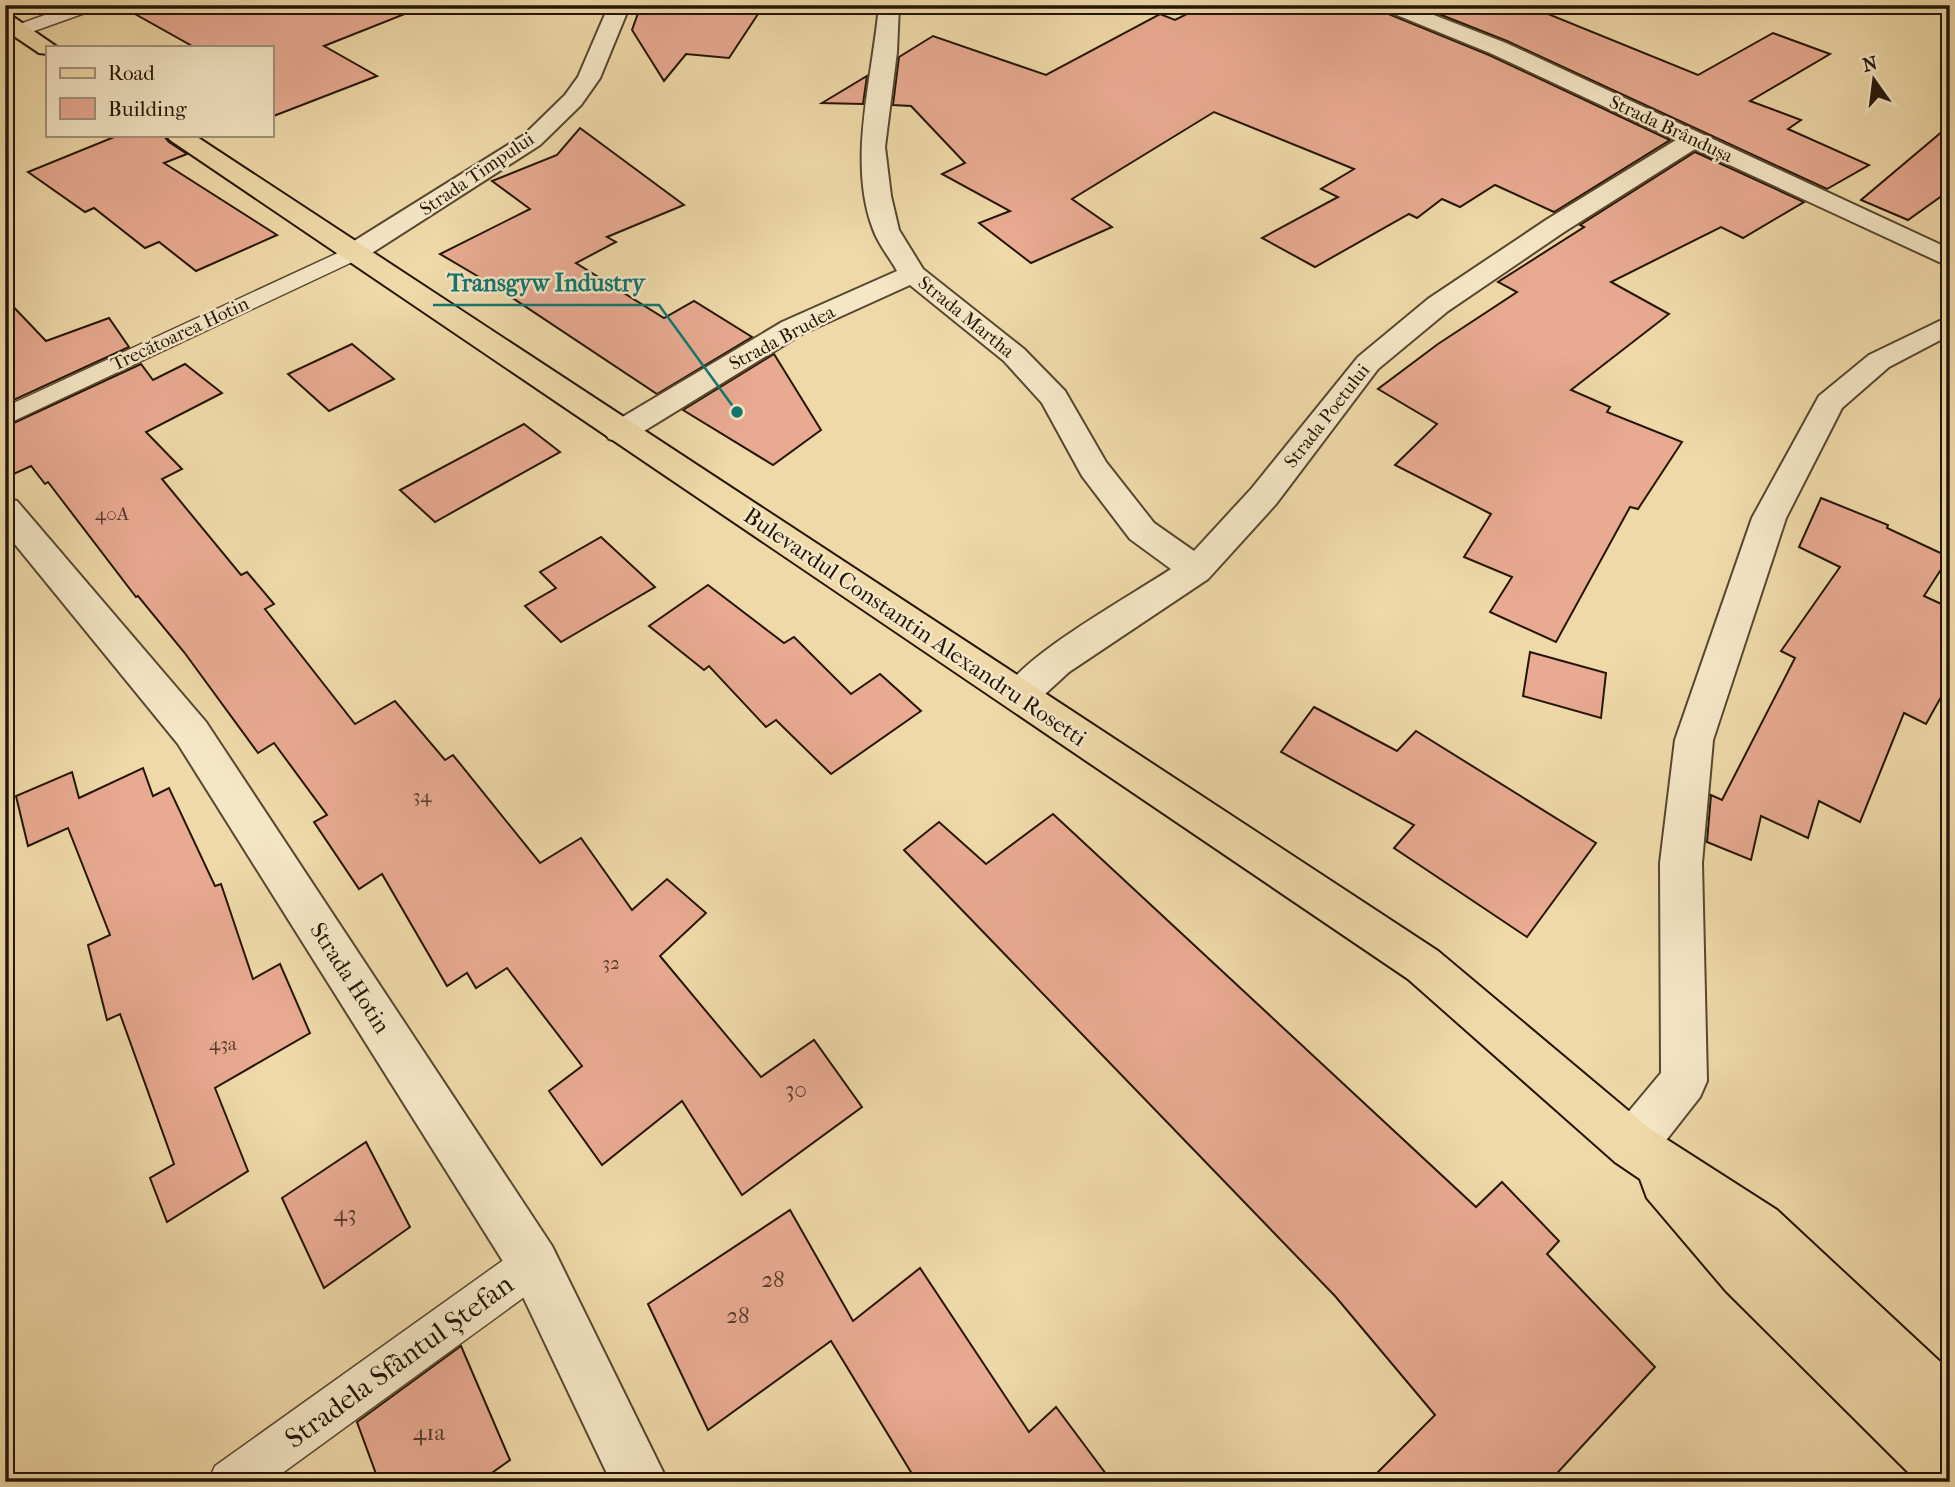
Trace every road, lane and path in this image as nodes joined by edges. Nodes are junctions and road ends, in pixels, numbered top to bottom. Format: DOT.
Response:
graph roads {
  1 [pos="90,5"];
  2 [pos="620,5"];
  3 [pos="889,5"];
  4 [pos="1389,5"];
  5 [pos="13,25"];
  6 [pos="46,47"];
  7 [pos="180,136"];
  8 [pos="1693,140"];
  9 [pos="355,252"];
  10 [pos="1950,259"];
  11 [pos="913,274"];
  12 [pos="1950,324"];
  13 [pos="5,416"];
  14 [pos="620,432"];
  15 [pos="5,509"];
  16 [pos="1196,570"];
  17 [pos="1020,696"];
  18 [pos="1632,1145"];
  19 [pos="534,1264"];
  20 [pos="1950,1408"];
  21 [pos="1950,1474"];
  22 [pos="231,1482"];
  23 [pos="640,1482"];
  1 -- 5 [label="lane"];
  2 -- 9 [label="street, Strada Timpului"];
  3 -- 11 [label="street, Strada Martha"];
  4 -- 8 [label="street, Strada Brândușa"];
  5 -- 6 [label="main road"];
  7 -- 9 [label="main road, Bulevardul Constantin Alexandru Rosetti"];
  8 -- 10 [label="street, Strada Brândușa"];
  8 -- 16 [label="street, Strada Poetului"];
  9 -- 13 [label="lane, Trecătoarea Hotin"];
  9 -- 14 [label="main road, Bulevardul Constantin Alexandru Rosetti"];
  11 -- 14 [label="street, Strada Brudea"];
  11 -- 16 [label="street, Strada Martha"];
  12 -- 18 [label="street"];
  14 -- 17 [label="main road, Bulevardul Constantin Alexandru Rosetti"];
  15 -- 19 [label="street, Strada Hotin"];
  16 -- 17 [label="street, Strada Poetului"];
  17 -- 18 [label="main road, Bulevardul Constantin Alexandru Rosetti"];
  18 -- 20 [label="main road, Bulevardul Constantin Alexandru Rosetti"];
  18 -- 21 [label="main road, Bulevardul Constantin Alexandru Rosetti"];
  19 -- 22 [label="lane, Stradela Sfântul Ștefan"];
  19 -- 23 [label="street, Strada Hotin"];
}
